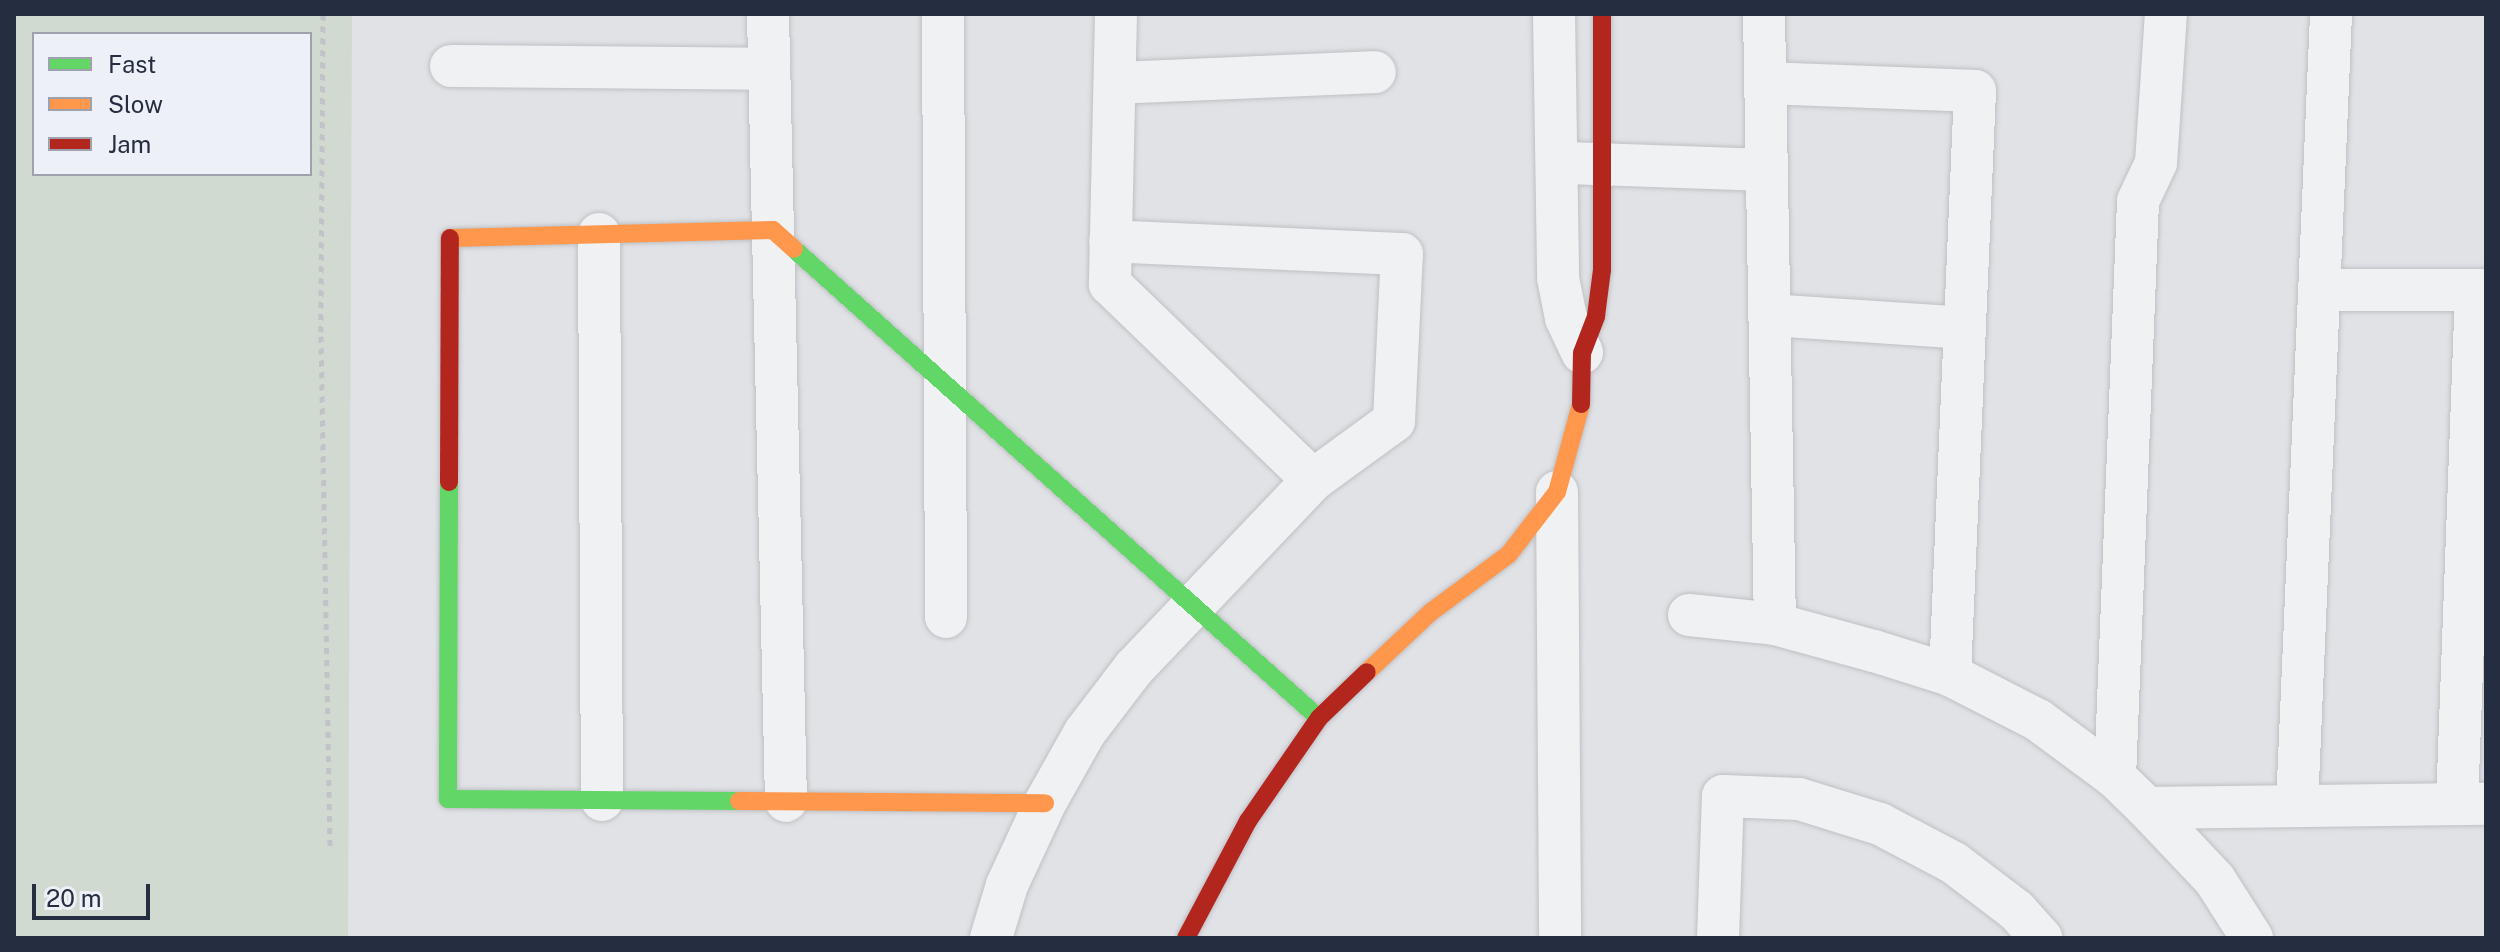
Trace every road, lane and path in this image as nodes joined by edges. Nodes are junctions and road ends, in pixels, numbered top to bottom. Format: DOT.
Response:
graph roads {
  1 [pos="323,14"];
  2 [pos="768,14"];
  3 [pos="943,14"];
  4 [pos="1116,14"];
  5 [pos="1554,14"];
  6 [pos="1602,14"];
  7 [pos="1764,14"];
  8 [pos="2166,14"];
  9 [pos="2331,14"];
  10 [pos="451,66"];
  11 [pos="769,69"];
  12 [pos="1375,72"];
  13 [pos="1116,83"];
  14 [pos="1766,83"];
  15 [pos="1554,162"];
  16 [pos="1604,164"];
  17 [pos="1767,170"];
  18 [pos="773,230"];
  19 [pos="599,234"];
  20 [pos="1110,241"];
  21 [pos="2320,290"];
  22 [pos="2481,290"];
  23 [pos="1770,315"];
  24 [pos="1965,328"];
  25 [pos="1582,353"];
  26 [pos="945,383"];
  27 [pos="1313,480"];
  28 [pos="1557,492"];
  29 [pos="1191,604"];
  30 [pos="1689,615"];
  31 [pos="946,617"];
  32 [pos="1775,624"];
  33 [pos="1950,675"];
  34 [pos="1319,718"];
  35 [pos="2115,777"];
  36 [pos="602,800"];
  37 [pos="786,801"];
  38 [pos="1045,803"];
  39 [pos="2472,804"];
  40 [pos="2297,806"];
  41 [pos="2147,808"];
  42 [pos="330,847"];
  43 [pos="991,938"];
  44 [pos="1186,938"];
  45 [pos="1560,938"];
  46 [pos="1718,938"];
  47 [pos="2041,938"];
  48 [pos="2252,938"];
  1 -- 42 [label="path"];
  2 -- 11 [label="street"];
  3 -- 26 [label="street"];
  4 -- 13 [label="street"];
  5 -- 15 [label="street"];
  6 -- 16 [label="street"];
  7 -- 14 [label="street"];
  8 -- 35 [label="street"];
  9 -- 21 [label="street"];
  10 -- 11 [label="street"];
  11 -- 18 [label="street"];
  12 -- 13 [label="street"];
  13 -- 20 [label="street"];
  14 -- 17 [label="street"];
  14 -- 24 [label="street"];
  15 -- 16 [label="street"];
  15 -- 25 [label="street"];
  16 -- 17 [label="street"];
  16 -- 25 [label="street"];
  17 -- 23 [label="street"];
  18 -- 19 [label="street"];
  18 -- 26 [label="street"];
  18 -- 37 [label="street"];
  19 -- 36 [label="street"];
  19 -- 36 [label="street"];
  20 -- 27 [label="street"];
  20 -- 27 [label="street"];
  21 -- 22 [label="street"];
  21 -- 40 [label="street"];
  22 -- 39 [label="street"];
  23 -- 24 [label="street"];
  23 -- 32 [label="street"];
  24 -- 33 [label="street"];
  25 -- 28 [label="street"];
  26 -- 29 [label="street"];
  26 -- 31 [label="street"];
  27 -- 29 [label="street"];
  28 -- 34 [label="street"];
  28 -- 45 [label="street"];
  29 -- 34 [label="street"];
  29 -- 38 [label="street"];
  30 -- 32 [label="street"];
  32 -- 33 [label="street"];
  33 -- 35 [label="street"];
  34 -- 44 [label="street"];
  35 -- 41 [label="street"];
  36 -- 37 [label="street"];
  37 -- 38 [label="street"];
  38 -- 43 [label="street"];
  39 -- 40 [label="street"];
  40 -- 41 [label="street"];
  41 -- 48 [label="street"];
  46 -- 47 [label="street"];
}
